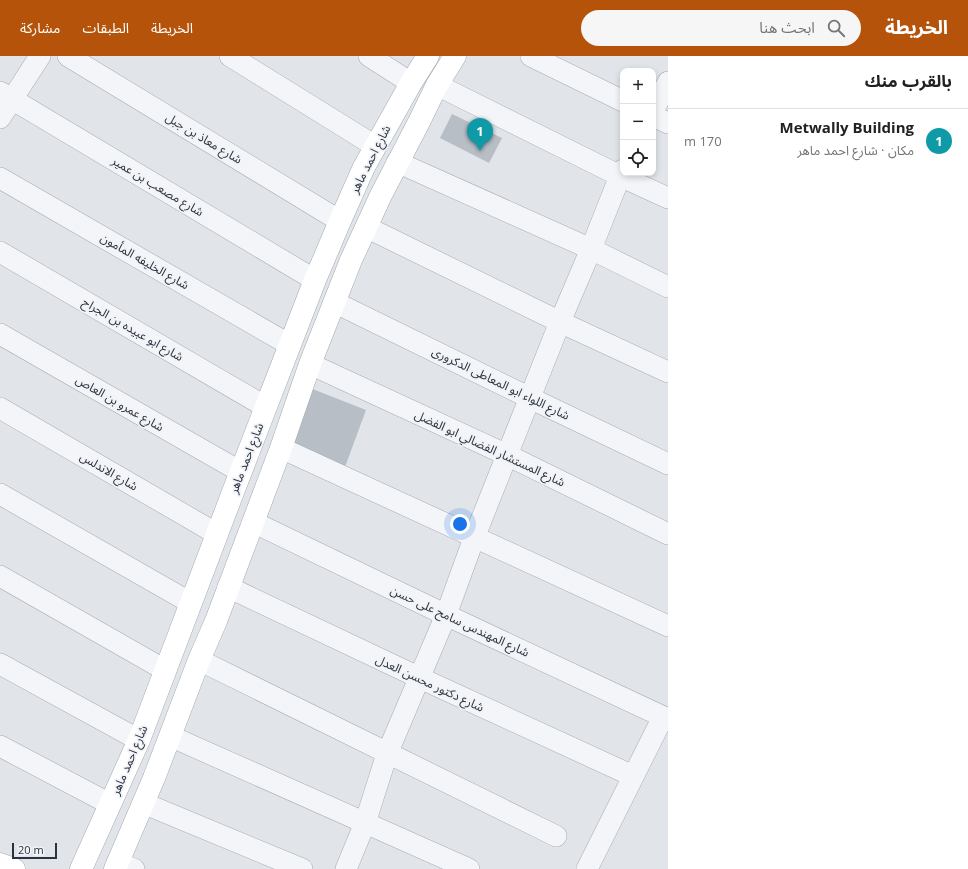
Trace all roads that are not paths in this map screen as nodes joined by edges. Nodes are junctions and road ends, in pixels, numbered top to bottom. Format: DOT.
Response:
graph roads {
  1 [pos="40,56"];
  2 [pos="68,56"];
  3 [pos="230,56"];
  4 [pos="369,56"];
  5 [pos="428,56"];
  6 [pos="455,56"];
  7 [pos="531,56"];
  8 [pos="668,82"];
  9 [pos="411,83"];
  10 [pos="437,85"];
  11 [pos="6,96"];
  12 [pos="620,100"];
  13 [pos="656,106"];
  14 [pos="656,117"];
  15 [pos="0,118"];
  16 [pos="668,123"];
  17 [pos="375,146"];
  18 [pos="397,162"];
  19 [pos="620,173"];
  20 [pos="620,176"];
  21 [pos="627,176"];
  22 [pos="0,178"];
  23 [pos="668,198"];
  24 [pos="340,220"];
  25 [pos="366,227"];
  26 [pos="328,249"];
  27 [pos="591,249"];
  28 [pos="0,252"];
  29 [pos="351,260"];
  30 [pos="315,280"];
  31 [pos="668,287"];
  32 [pos="334,302"];
  33 [pos="560,322"];
  34 [pos="0,334"];
  35 [pos="290,345"];
  36 [pos="310,364"];
  37 [pos="668,372"];
  38 [pos="530,398"];
  39 [pos="266,407"];
  40 [pos="0,408"];
  41 [pos="281,448"];
  42 [pos="507,455"];
  43 [pos="668,464"];
  44 [pos="241,472"];
  45 [pos="0,494"];
  46 [pos="253,522"];
  47 [pos="217,534"];
  48 [pos="668,534"];
  49 [pos="474,538"];
  50 [pos="0,576"];
  51 [pos="228,587"];
  52 [pos="190,603"];
  53 [pos="446,614"];
  54 [pos="668,626"];
  55 [pos="199,660"];
  56 [pos="0,664"];
  57 [pos="165,670"];
  58 [pos="420,678"];
  59 [pos="665,718"];
  60 [pos="170,736"];
  61 [pos="139,740"];
  62 [pos="0,746"];
  63 [pos="387,754"];
  64 [pos="633,776"];
  65 [pos="143,803"];
  66 [pos="110,804"];
  67 [pos="365,823"];
  68 [pos="556,836"];
  69 [pos="0,864"];
  70 [pos="122,867"];
  71 [pos="14,869"];
  72 [pos="81,869"];
  73 [pos="302,869"];
  74 [pos="346,869"];
  75 [pos="469,869"];
  76 [pos="587,869"];
  1 -- 11 [label="street"];
  2 -- 24 [label="street, شارع معاذ بن جبل"];
  3 -- 17 [label="street"];
  4 -- 9 [label="street"];
  5 -- 9 [label="main road, شارع احمد ماهر"];
  6 -- 10 [label="main road"];
  7 -- 12 [label="street"];
  8 -- 13 [label="street"];
  9 -- 17 [label="main road, شارع احمد ماهر"];
  10 -- 18 [label="main road"];
  10 -- 19 [label="street"];
  11 -- 15 [label="street"];
  11 -- 30 [label="street, شارع مصعب بن عمير"];
  14 -- 16 [label="street"];
  17 -- 24 [label="main road, شارع احمد ماهر"];
  18 -- 25 [label="main road"];
  18 -- 27 [label="street"];
  20 -- 27 [label="street"];
  21 -- 23 [label="street"];
  22 -- 35 [label="street, شارع الخليفه المأمون"];
  24 -- 26 [label="main road, شارع احمد ماهر"];
  25 -- 29 [label="main road"];
  25 -- 33 [label="street"];
  26 -- 29 [label="main road"];
  26 -- 30 [label="main road, شارع احمد ماهر"];
  27 -- 31 [label="street"];
  27 -- 33 [label="street"];
  28 -- 39 [label="street, شارع ابو عبيده بن الجراح"];
  29 -- 32 [label="main road"];
  30 -- 35 [label="main road, شارع احمد ماهر"];
  32 -- 36 [label="main road"];
  32 -- 38 [label="street, شارع اللواء ابو المعاطى الدكرورى"];
  33 -- 37 [label="street"];
  33 -- 38 [label="street"];
  34 -- 44 [label="street, شارع عمرو بن العاص"];
  35 -- 39 [label="main road, شارع احمد ماهر"];
  36 -- 41 [label="main road"];
  36 -- 42 [label="street, شارع المستشار الفضالي ابو الفضل"];
  38 -- 42 [label="street"];
  38 -- 43 [label="street, شارع اللواء ابو المعاطى الدكرورى"];
  39 -- 44 [label="main road, شارع احمد ماهر"];
  40 -- 47 [label="street, شارع الاندلس"];
  41 -- 46 [label="main road"];
  41 -- 49 [label="street"];
  42 -- 48 [label="street, شارع المستشار الفضالي ابو الفضل"];
  42 -- 49 [label="street"];
  44 -- 47 [label="main road, شارع احمد ماهر"];
  45 -- 52 [label="street"];
  46 -- 51 [label="main road"];
  46 -- 53 [label="street, شارع المهندس سامح على حسن"];
  47 -- 52 [label="main road, شارع احمد ماهر"];
  49 -- 53 [label="street"];
  49 -- 54 [label="street"];
  50 -- 57 [label="street"];
  51 -- 55 [label="main road"];
  51 -- 58 [label="street, شارع دكتور محسن العدل"];
  52 -- 57 [label="main road, شارع احمد ماهر"];
  53 -- 58 [label="street"];
  53 -- 59 [label="street, شارع المهندس سامح على حسن"];
  55 -- 60 [label="main road"];
  55 -- 63 [label="street"];
  56 -- 61 [label="street"];
  57 -- 61 [label="main road, شارع احمد ماهر"];
  58 -- 63 [label="street"];
  58 -- 64 [label="street, شارع دكتور محسن العدل"];
  59 -- 64 [label="street"];
  60 -- 65 [label="main road"];
  60 -- 67 [label="street"];
  61 -- 66 [label="main road, شارع احمد ماهر"];
  62 -- 66 [label="street"];
  63 -- 67 [label="street"];
  63 -- 68 [label="street"];
  64 -- 76 [label="street"];
  65 -- 70 [label="main road"];
  65 -- 73 [label="street"];
  66 -- 72 [label="main road, شارع احمد ماهر"];
  67 -- 74 [label="street"];
  67 -- 75 [label="street"];
  69 -- 71 [label="main road"];
}
